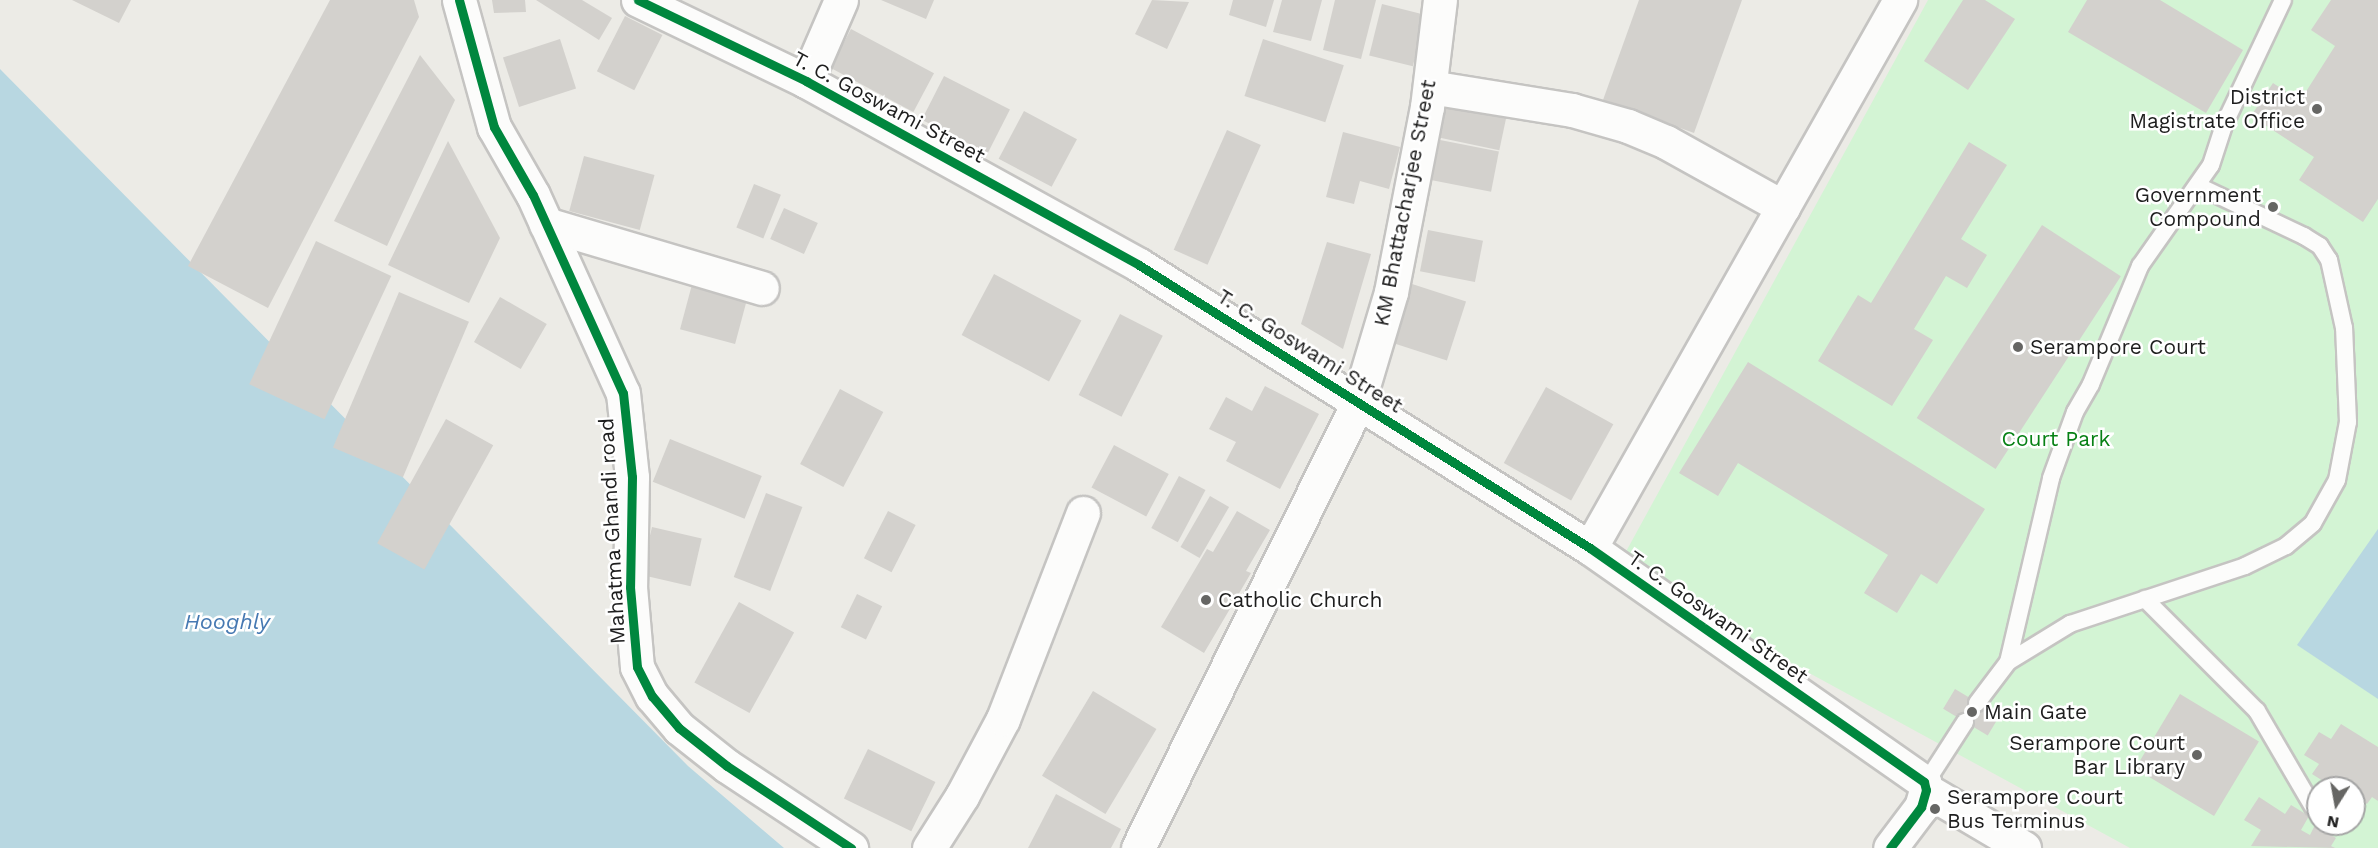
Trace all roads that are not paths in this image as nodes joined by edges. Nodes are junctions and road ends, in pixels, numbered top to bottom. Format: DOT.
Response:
graph roads {
  1 [pos="459,0"];
  2 [pos="638,0"];
  3 [pos="841,0"];
  4 [pos="1440,0"];
  5 [pos="1900,0"];
  6 [pos="2283,0"];
  7 [pos="806,81"];
  8 [pos="1430,87"];
  9 [pos="2198,186"];
  10 [pos="1783,207"];
  11 [pos="546,224"];
  12 [pos="762,288"];
  13 [pos="1359,403"];
  14 [pos="1083,513"];
  15 [pos="1590,548"];
  16 [pos="2145,599"];
  17 [pos="2008,662"];
  18 [pos="1977,703"];
  19 [pos="1965,722"];
  20 [pos="1926,787"];
  21 [pos="2306,795"];
  22 [pos="851,848"];
  23 [pos="929,848"];
  24 [pos="1138,848"];
  25 [pos="1890,848"];
  26 [pos="2024,848"];
  1 -- 11 [label="street, Mahatma Ghandi road"];
  2 -- 7 [label="street, T. C. Goswami Street"];
  3 -- 7 [label="street"];
  4 -- 8 [label="street, KM Bhattacharjee Street"];
  5 -- 10 [label="street"];
  6 -- 9 [label="lane"];
  7 -- 13 [label="street, T. C. Goswami Street"];
  8 -- 10 [label="street"];
  8 -- 13 [label="street, KM Bhattacharjee Street"];
  9 -- 16 [label="lane"];
  9 -- 17 [label="lane"];
  10 -- 15 [label="street"];
  11 -- 12 [label="street"];
  11 -- 22 [label="street, Mahatma Ghandi road"];
  13 -- 15 [label="street, T. C. Goswami Street"];
  13 -- 24 [label="street, KM Bhattacharjee Street"];
  14 -- 23 [label="street"];
  15 -- 20 [label="street, T. C. Goswami Street"];
  16 -- 17 [label="lane"];
  16 -- 21 [label="lane"];
  17 -- 18 [label="lane"];
  19 -- 20 [label="lane"];
  20 -- 25 [label="street"];
  20 -- 26 [label="street, T. C. Goswami Street"];
}
